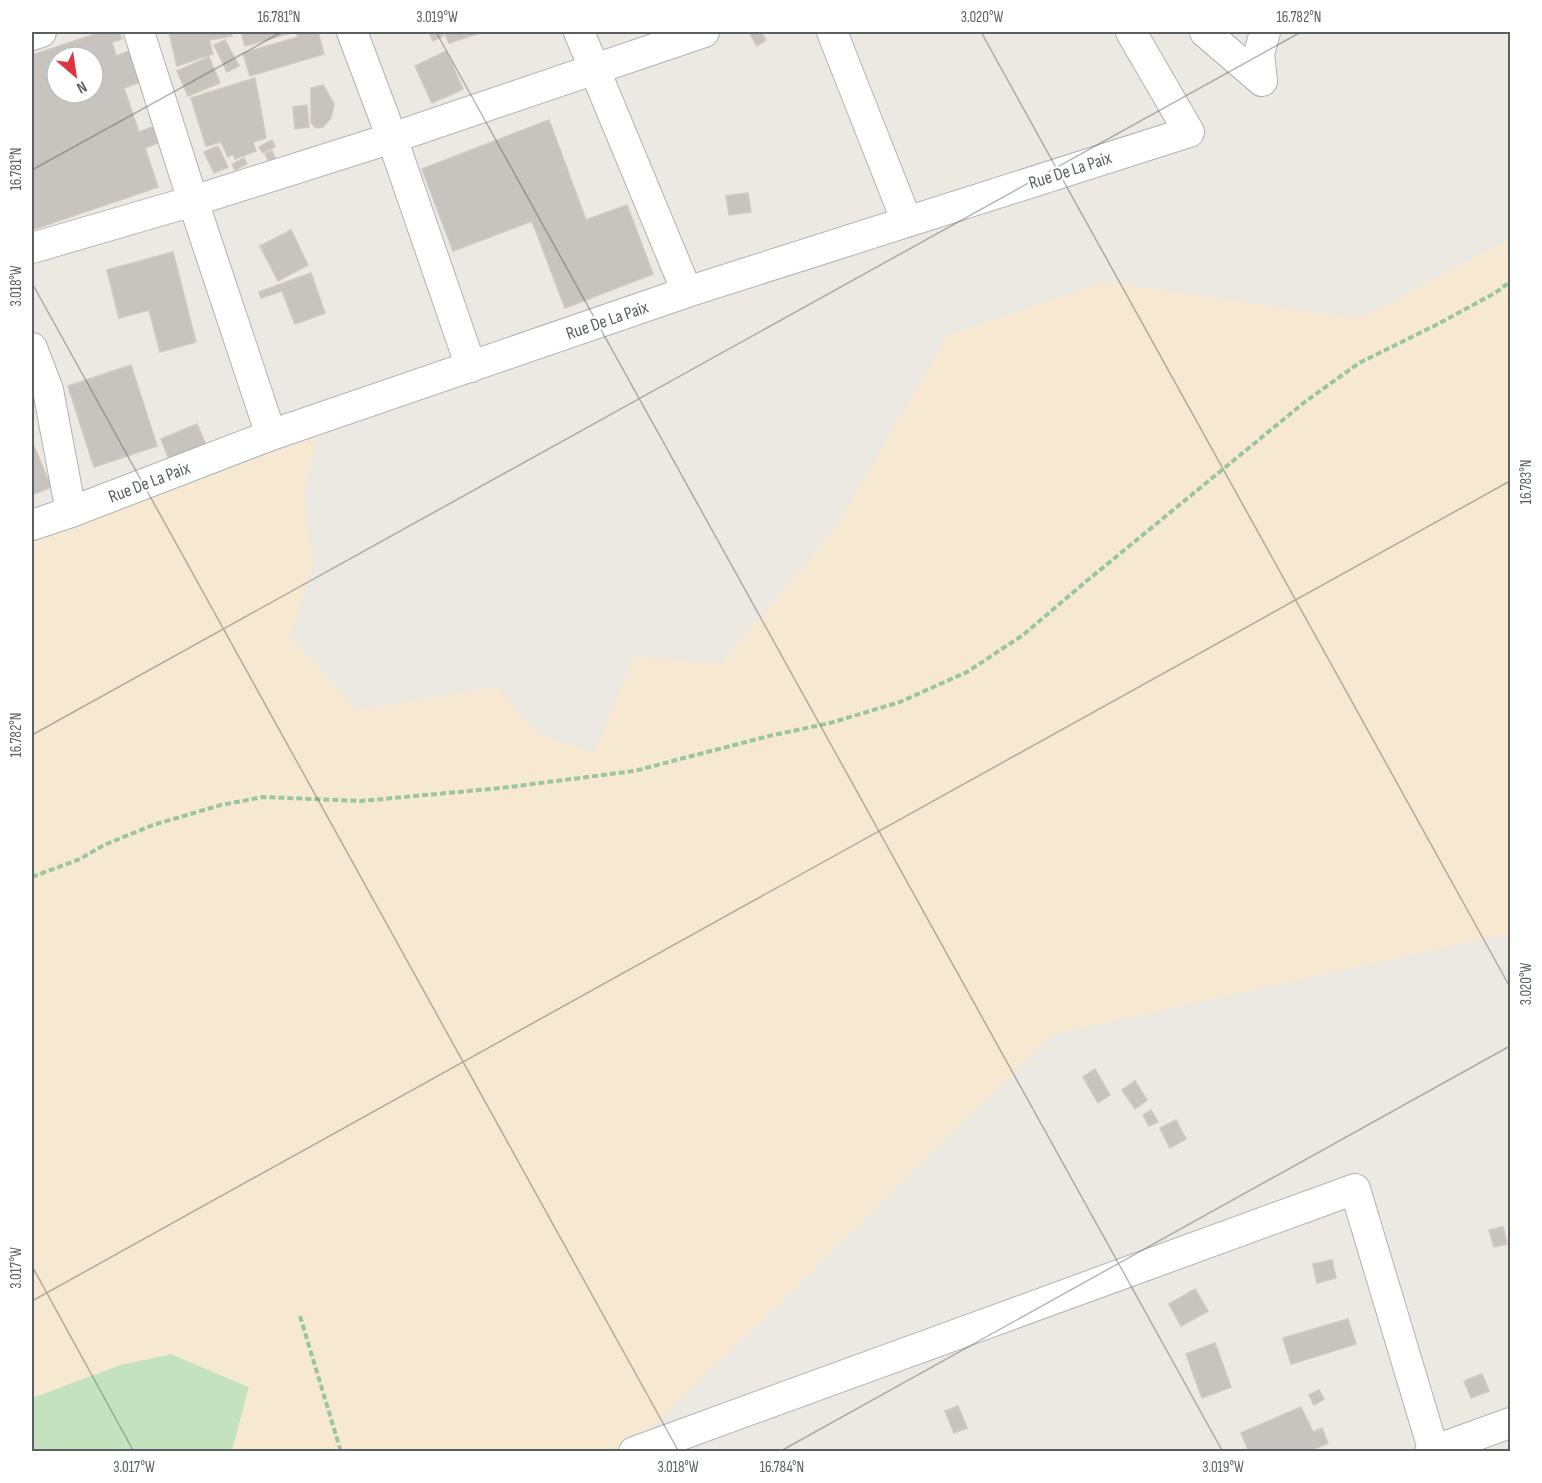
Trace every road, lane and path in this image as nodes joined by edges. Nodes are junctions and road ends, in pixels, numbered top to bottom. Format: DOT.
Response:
graph roads {
  1 [pos="41,32"];
  2 [pos="139,32"];
  3 [pos="352,32"];
  4 [pos="579,32"];
  5 [pos="704,32"];
  6 [pos="832,32"];
  7 [pos="1131,32"];
  8 [pos="1205,32"];
  9 [pos="1265,32"];
  10 [pos="32,34"];
  11 [pos="595,69"];
  12 [pos="392,138"];
  13 [pos="193,201"];
  14 [pos="907,222"];
  15 [pos="32,248"];
  16 [pos="1510,282"];
  17 [pos="687,292"];
  18 [pos="32,348"];
  19 [pos="471,367"];
  20 [pos="271,435"];
  21 [pos="71,512"];
  22 [pos="32,525"];
  23 [pos="32,877"];
  24 [pos="300,1316"];
  25 [pos="1510,1423"];
  26 [pos="1433,1451"];
  27 [pos="341,1452"];
  28 [pos="634,1452"];
  1 -- 10 [label="street"];
  2 -- 13 [label="street"];
  3 -- 12 [label="street"];
  4 -- 11 [label="street"];
  5 -- 11 [label="street"];
  6 -- 14 [label="street"];
  7 -- 14 [label="street, Rue De La Paix"];
  8 -- 9 [label="street"];
  11 -- 12 [label="street"];
  11 -- 17 [label="street"];
  12 -- 13 [label="street"];
  12 -- 19 [label="street"];
  13 -- 15 [label="street"];
  13 -- 20 [label="street"];
  14 -- 17 [label="street, Rue De La Paix"];
  16 -- 23 [label="path"];
  17 -- 19 [label="street, Rue De La Paix"];
  18 -- 21 [label="street"];
  19 -- 20 [label="street, Rue De La Paix"];
  20 -- 21 [label="street, Rue De La Paix"];
  21 -- 22 [label="street, Rue De La Paix"];
  24 -- 27 [label="path"];
  25 -- 26 [label="street"];
  26 -- 28 [label="street"];
}
